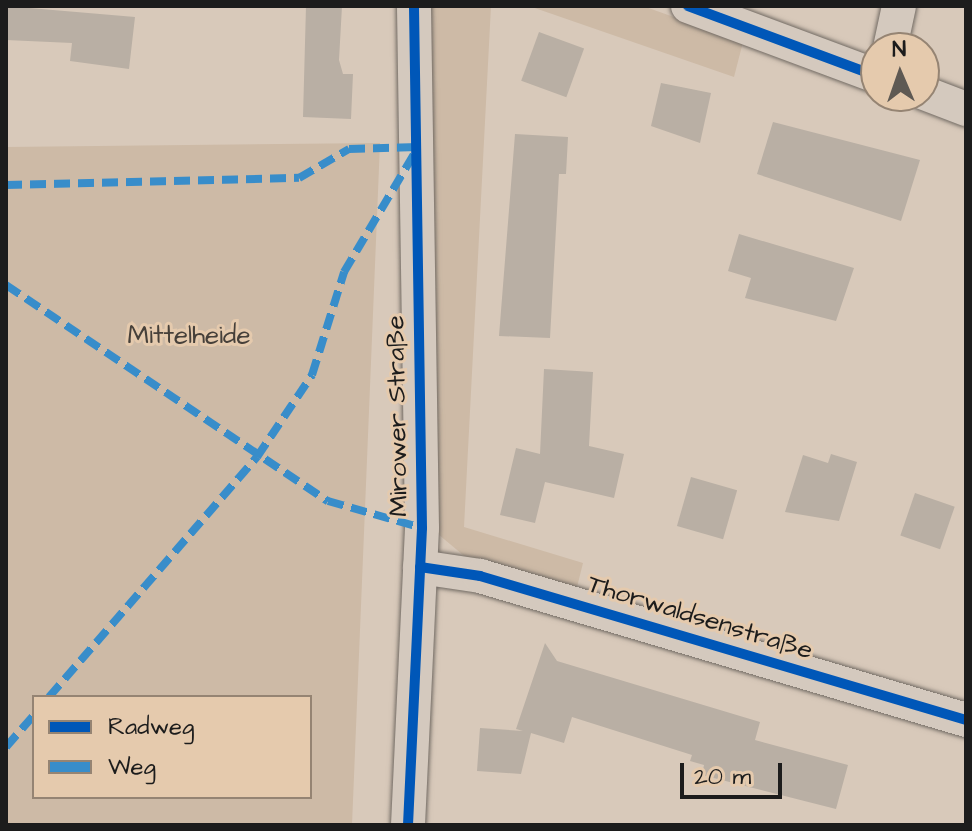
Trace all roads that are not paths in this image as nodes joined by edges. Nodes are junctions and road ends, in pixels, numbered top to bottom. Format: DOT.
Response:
graph roads {
  1 [pos="414,6"];
  2 [pos="688,6"];
  3 [pos="899,6"];
  4 [pos="893,32"];
  5 [pos="860,70"];
  6 [pos="940,99"];
  7 [pos="966,109"];
  8 [pos="420,567"];
  9 [pos="966,720"];
  10 [pos="408,825"];
  1 -- 8 [label="street, Mirower Straße"];
  2 -- 5 [label="street"];
  3 -- 4 [label="street"];
  6 -- 7 [label="street"];
  8 -- 9 [label="street, Thorwaldsenstraße"];
  8 -- 10 [label="street, Mirower Straße"];
}
